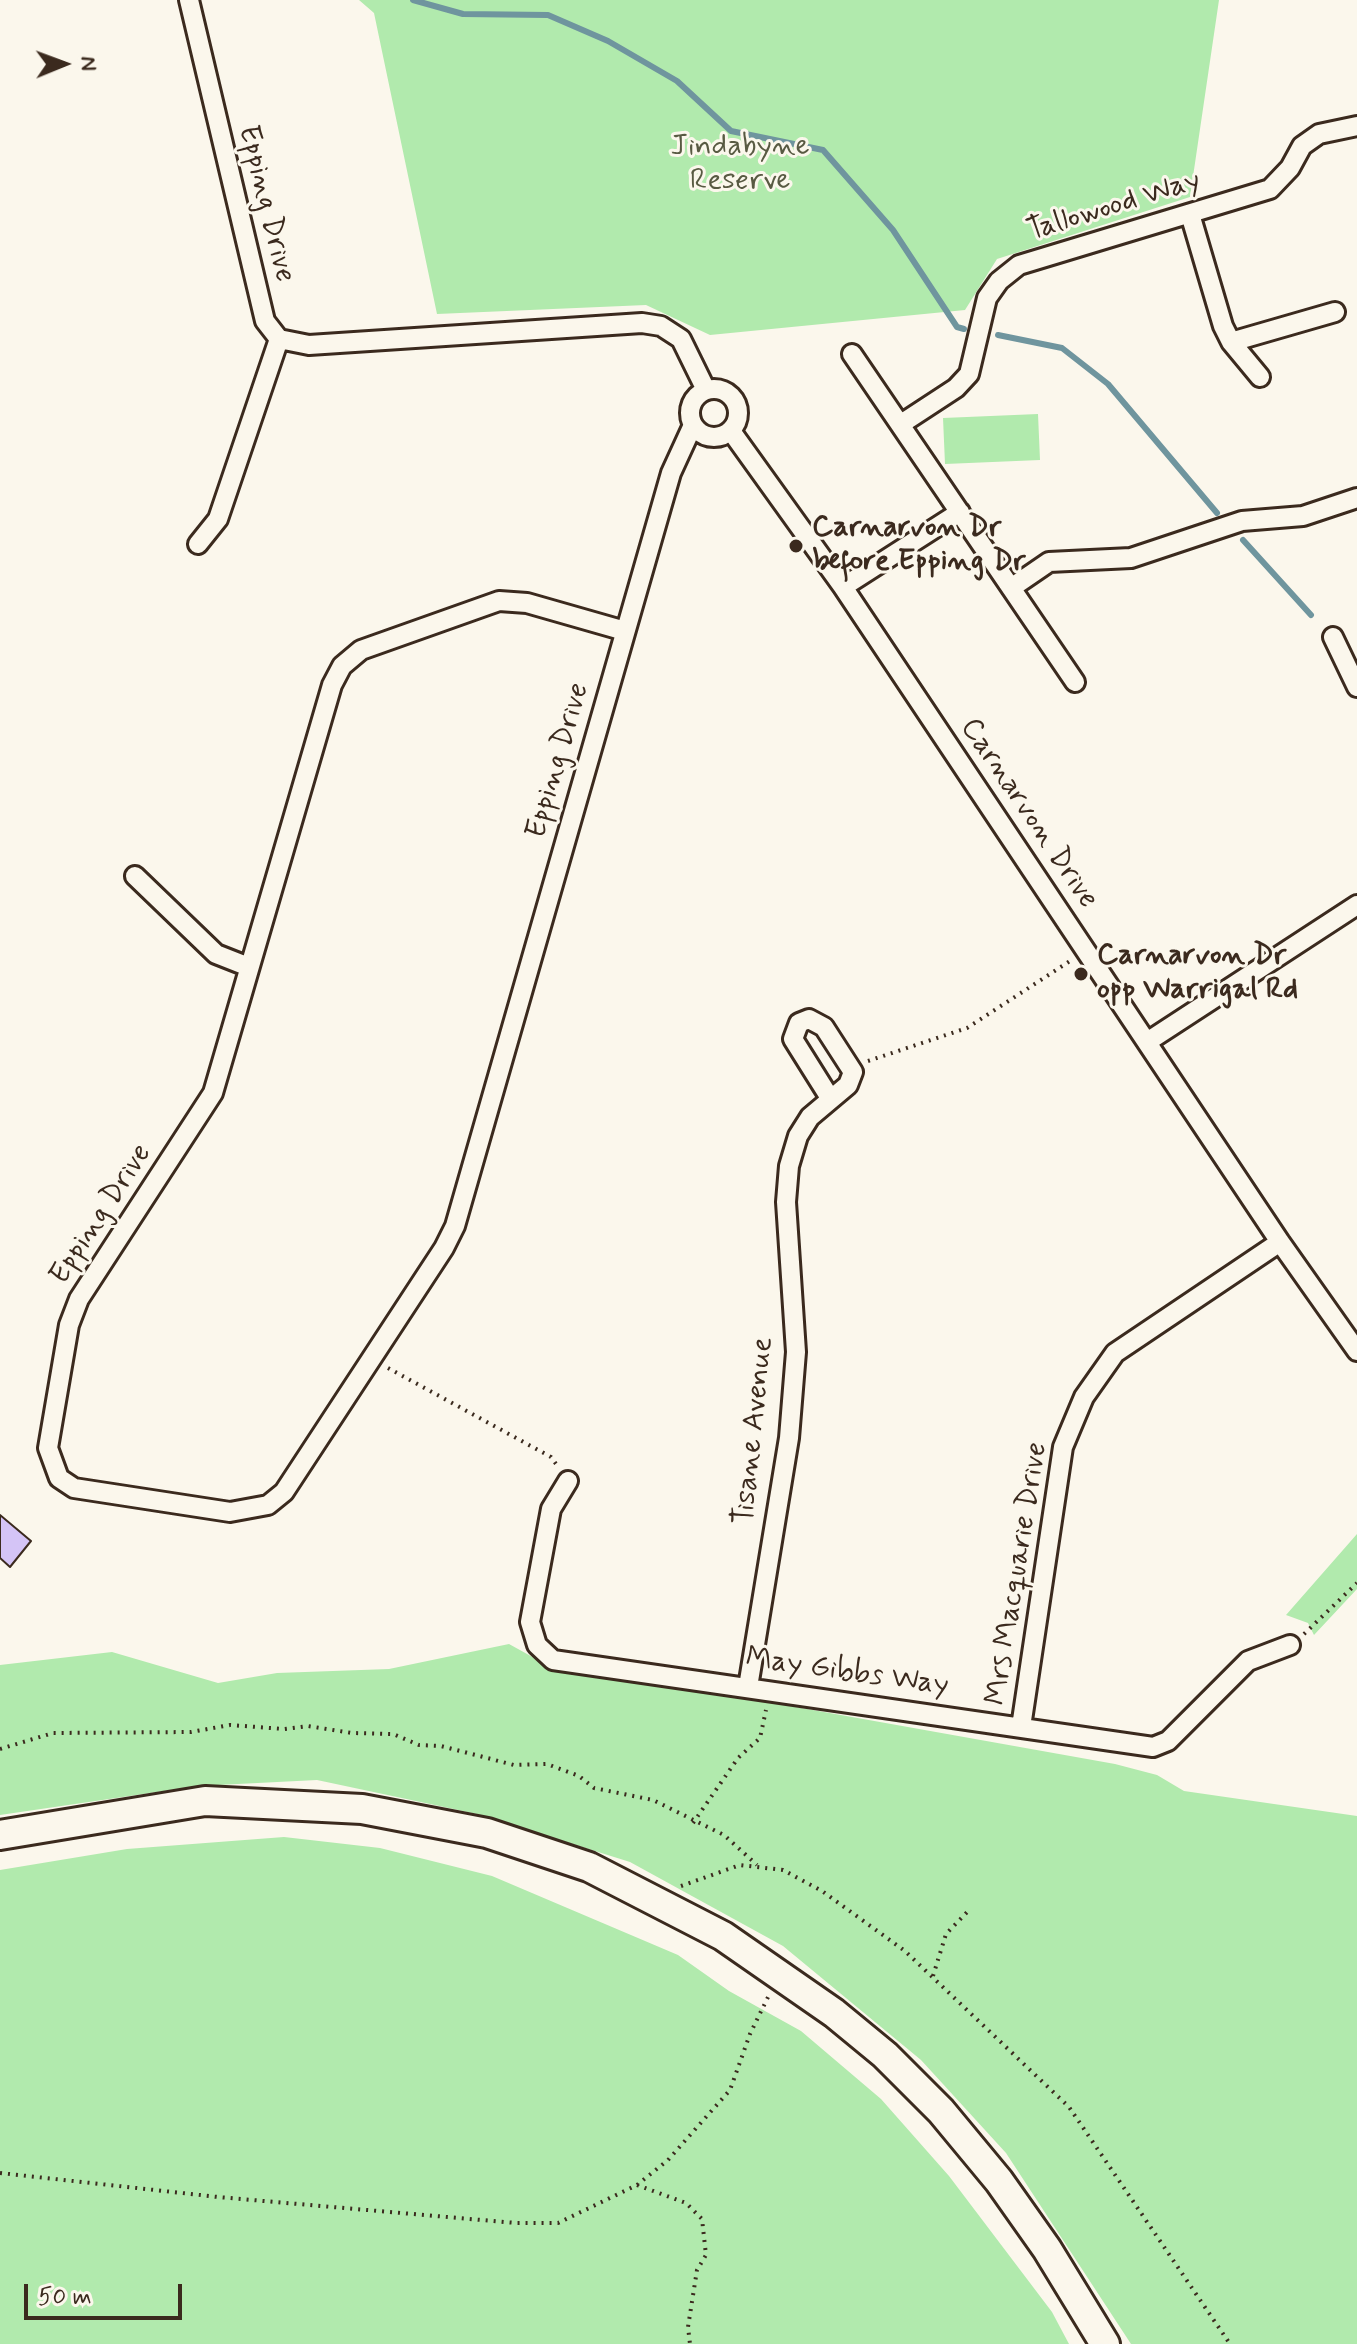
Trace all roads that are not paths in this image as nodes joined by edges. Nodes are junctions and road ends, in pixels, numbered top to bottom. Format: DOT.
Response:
graph roads {
  1 [pos="189,0"];
  2 [pos="1357,126"];
  3 [pos="1190,214"];
  4 [pos="1335,312"];
  5 [pos="279,339"];
  6 [pos="1231,342"];
  7 [pos="852,354"];
  8 [pos="1260,377"];
  9 [pos="706,390"];
  10 [pos="901,424"];
  11 [pos="693,425"];
  12 [pos="731,431"];
  13 [pos="1357,498"];
  14 [pos="960,512"];
  15 [pos="198,544"];
  16 [pos="843,587"];
  17 [pos="1011,588"];
  18 [pos="625,631"];
  19 [pos="1333,637"];
  20 [pos="1075,682"];
  21 [pos="1357,687"];
  22 [pos="135,876"];
  23 [pos="1357,905"];
  24 [pos="249,967"];
  25 [pos="1147,1042"];
  26 [pos="830,1098"];
  27 [pos="1280,1242"];
  28 [pos="1357,1351"];
  29 [pos="568,1481"];
  30 [pos="1290,1645"];
  31 [pos="748,1687"];
  32 [pos="1021,1727"];
  33 [pos="0,1835"];
  34 [pos="1105,2344"];
  1 -- 5 [label="street, Epping Drive"];
  2 -- 3 [label="street, Tallowood Way"];
  3 -- 6 [label="street"];
  3 -- 10 [label="street, Tallowood Way"];
  4 -- 6 [label="street"];
  5 -- 9 [label="street"];
  5 -- 15 [label="street"];
  6 -- 8 [label="street"];
  7 -- 10 [label="street"];
  9 -- 11 [label="street"];
  9 -- 12 [label="street"];
  10 -- 14 [label="street"];
  11 -- 12 [label="street"];
  11 -- 18 [label="street, Epping Drive"];
  12 -- 16 [label="street, Carnarvon Drive"];
  13 -- 17 [label="street"];
  14 -- 16 [label="street"];
  14 -- 17 [label="street"];
  16 -- 25 [label="street, Carnarvon Drive"];
  17 -- 20 [label="street"];
  18 -- 24 [label="street, Epping Drive"];
  18 -- 24 [label="street, Epping Drive"];
  19 -- 21 [label="street"];
  22 -- 24 [label="street"];
  23 -- 25 [label="street"];
  25 -- 27 [label="street, Carnarvon Drive"];
  26 -- 26 [label="street, Tisane Avenue"];
  26 -- 31 [label="street, Tisane Avenue"];
  27 -- 28 [label="street, Carnarvon Drive"];
  27 -- 32 [label="street, Mrs Macquarie Drive"];
  29 -- 31 [label="street, May Gibbs Way"];
  30 -- 32 [label="street, May Gibbs Way"];
  31 -- 32 [label="street, May Gibbs Way"];
  33 -- 34 [label="main road"];
}
